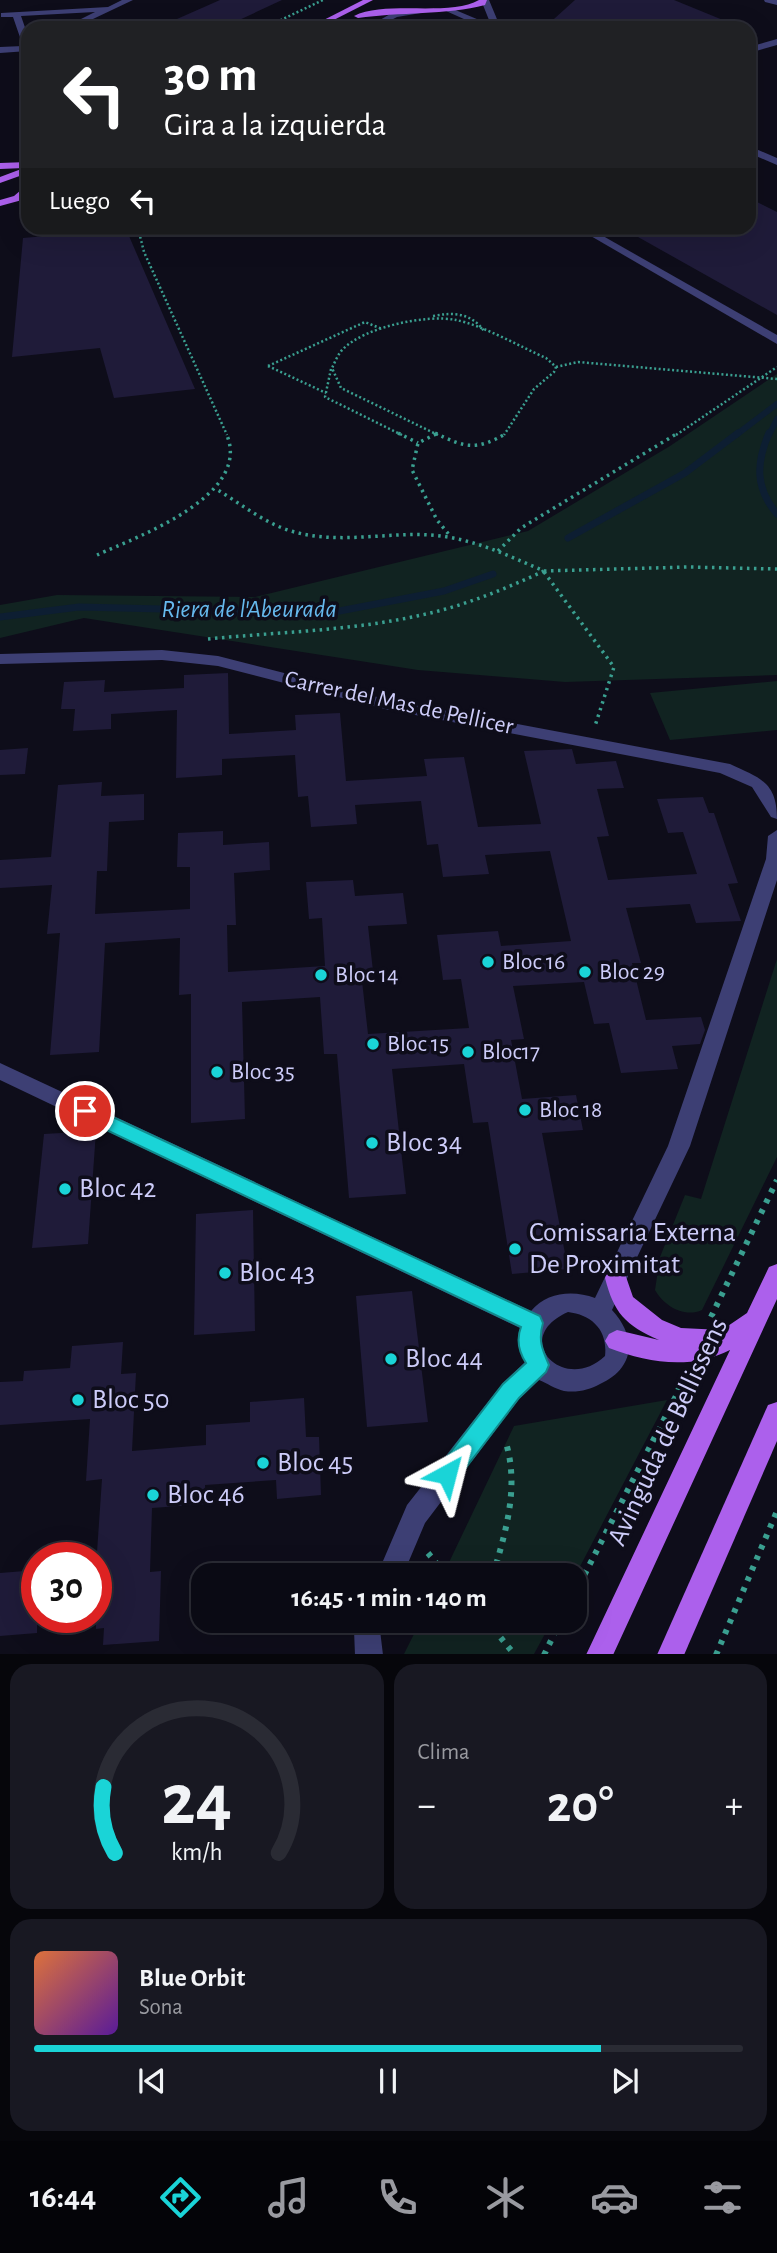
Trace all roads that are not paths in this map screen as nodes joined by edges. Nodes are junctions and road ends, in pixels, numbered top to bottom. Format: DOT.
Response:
graph roads {
  1 [pos="129,0"];
  2 [pos="369,0"];
  3 [pos="390,0"];
  4 [pos="418,0"];
  5 [pos="484,0"];
  6 [pos="768,0"];
  7 [pos="777,3"];
  8 [pos="109,9"];
  9 [pos="442,9"];
  10 [pos="2,15"];
  11 [pos="358,16"];
  12 [pos="17,17"];
  13 [pos="41,21"];
  14 [pos="82,21"];
  15 [pos="326,21"];
  16 [pos="348,21"];
  17 [pos="383,21"];
  18 [pos="474,21"];
  19 [pos="494,21"];
  20 [pos="21,28"];
  21 [pos="777,43"];
  22 [pos="21,48"];
  23 [pos="756,48"];
  24 [pos="0,50"];
  25 [pos="756,152"];
  26 [pos="777,162"];
  27 [pos="0,166"];
  28 [pos="21,167"];
  29 [pos="21,170"];
  30 [pos="0,181"];
  31 [pos="21,186"];
  32 [pos="21,195"];
  33 [pos="0,203"];
  34 [pos="594,235"];
  35 [pos="763,332"];
  36 [pos="777,333"];
  37 [pos="777,340"];
  38 [pos="0,659"];
  39 [pos="777,813"];
  40 [pos="777,836"];
  41 [pos="0,1071"];
  42 [pos="777,1274"];
  43 [pos="616,1279"];
  44 [pos="599,1313"];
  45 [pos="757,1317"];
  46 [pos="533,1323"];
  47 [pos="617,1341"];
  48 [pos="693,1346"];
  49 [pos="538,1365"];
  50 [pos="777,1413"];
  51 [pos="395,1563"];
  52 [pos="367,1633"];
  53 [pos="369,1654"];
  54 [pos="599,1654"];
  55 [pos="670,1654"];
  1 -- 8 [label="street"];
  2 -- 15 [label="main road"];
  3 -- 11 [label="main road"];
  4 -- 9 [label="main road"];
  5 -- 9 [label="main road"];
  5 -- 19 [label="street"];
  6 -- 7 [label="street"];
  8 -- 10 [label="street"];
  8 -- 14 [label="street"];
  9 -- 11 [label="main road"];
  9 -- 17 [label="street"];
  9 -- 18 [label="street"];
  10 -- 12 [label="street"];
  11 -- 16 [label="main road"];
  12 -- 13 [label="street"];
  12 -- 20 [label="street"];
  21 -- 23 [label="street"];
  22 -- 24 [label="street"];
  25 -- 26 [label="street"];
  27 -- 28 [label="main road"];
  29 -- 30 [label="main road"];
  30 -- 31 [label="main road"];
  32 -- 33 [label="main road"];
  34 -- 35 [label="street"];
  35 -- 36 [label="street"];
  35 -- 37 [label="street"];
  38 -- 39 [label="street, Carrer del Mas de Pellicer"];
  40 -- 43 [label="street"];
  41 -- 46 [label="street"];
  42 -- 45 [label="main road, Avinguda de Bellissens"];
  43 -- 44 [label="street"];
  43 -- 48 [label="main road"];
  44 -- 46 [label="street"];
  44 -- 47 [label="street"];
  45 -- 48 [label="main road"];
  45 -- 54 [label="main road, Avinguda de Bellissens"];
  46 -- 49 [label="street"];
  47 -- 48 [label="main road"];
  47 -- 49 [label="street"];
  49 -- 51 [label="street"];
  50 -- 55 [label="main road"];
  52 -- 53 [label="street"];
}
